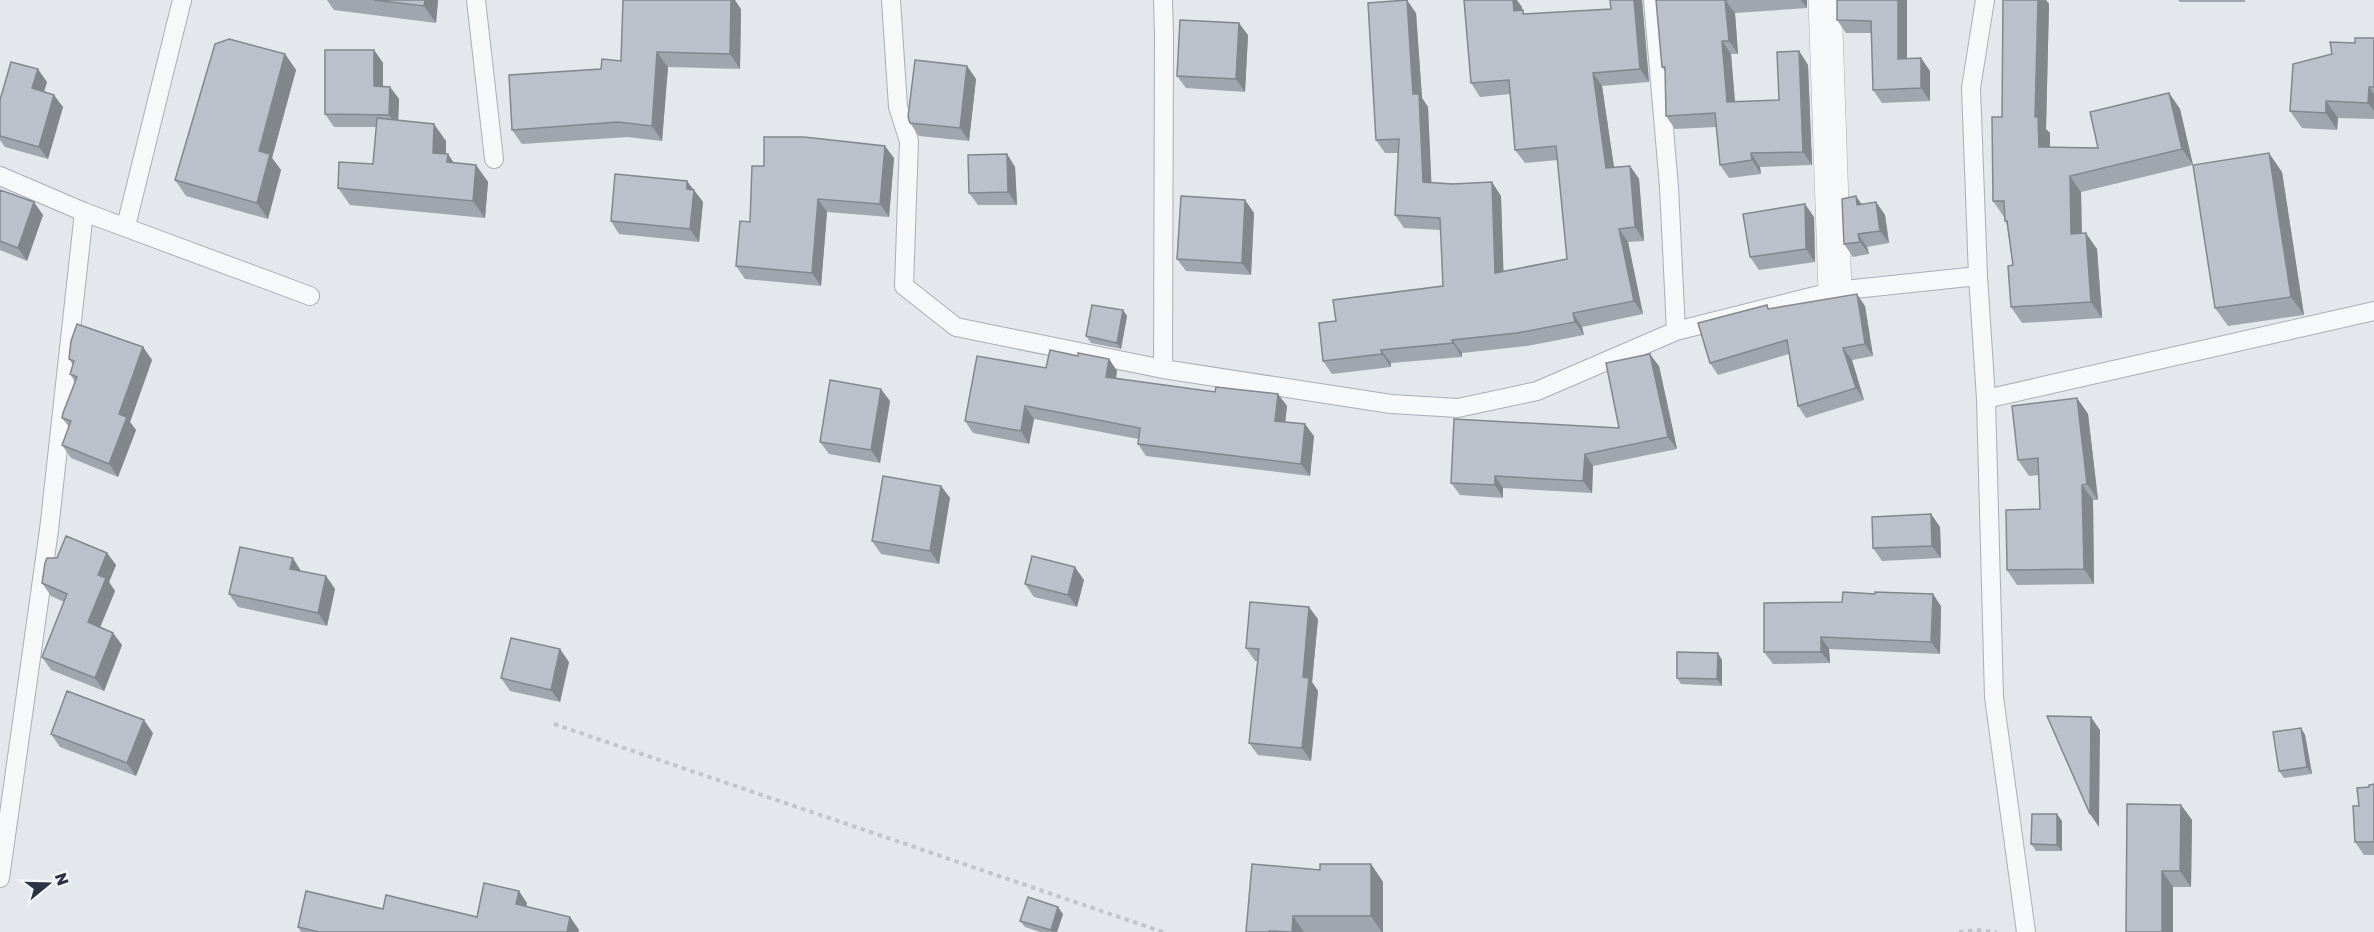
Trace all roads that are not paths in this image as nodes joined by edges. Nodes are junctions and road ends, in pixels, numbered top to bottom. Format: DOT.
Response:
graph roads {
  1 [pos="182,0"];
  2 [pos="476,0"];
  3 [pos="891,0"];
  4 [pos="1162,0"];
  5 [pos="1653,0"];
  6 [pos="1825,0"];
  7 [pos="1985,0"];
  8 [pos="494,159"];
  9 [pos="0,176"];
  10 [pos="84,212"];
  11 [pos="126,226"];
  12 [pos="1978,276"];
  13 [pos="1835,291"];
  14 [pos="310,296"];
  15 [pos="2374,311"];
  16 [pos="1676,330"];
  17 [pos="1162,369"];
  18 [pos="1986,399"];
  19 [pos="0,878"];
  20 [pos="2026,932"];
  1 -- 11 [label="lane"];
  2 -- 8 [label="lane"];
  3 -- 17 [label="lane"];
  4 -- 17 [label="lane"];
  5 -- 16 [label="lane"];
  6 -- 13 [label="street"];
  7 -- 12 [label="lane"];
  9 -- 10 [label="lane"];
  10 -- 11 [label="lane"];
  10 -- 19 [label="lane"];
  11 -- 14 [label="lane"];
  12 -- 13 [label="lane"];
  12 -- 18 [label="lane"];
  13 -- 16 [label="lane"];
  15 -- 18 [label="lane"];
  16 -- 17 [label="lane"];
  18 -- 20 [label="lane"];
}
